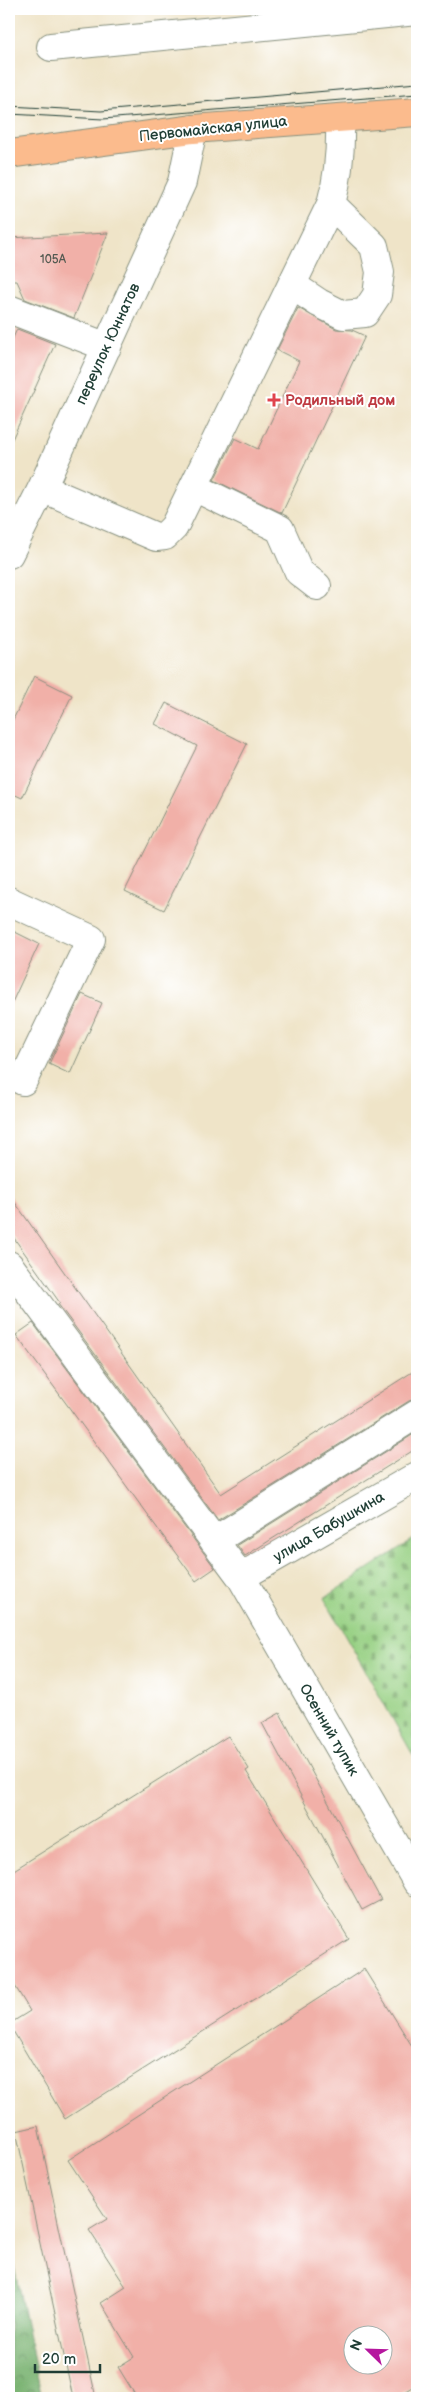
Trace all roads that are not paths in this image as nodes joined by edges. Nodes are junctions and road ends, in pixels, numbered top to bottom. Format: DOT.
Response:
graph roads {
  1 [pos="417,12"];
  2 [pos="52,47"];
  3 [pos="417,112"];
  4 [pos="340,118"];
  5 [pos="193,129"];
  6 [pos="9,154"];
  7 [pos="332,204"];
  8 [pos="292,285"];
  9 [pos="9,309"];
  10 [pos="107,347"];
  11 [pos="194,487"];
  12 [pos="42,488"];
  13 [pos="9,554"];
  14 [pos="317,586"];
  15 [pos="9,901"];
  16 [pos="9,1074"];
  17 [pos="9,1265"];
  18 [pos="417,1414"];
  19 [pos="417,1476"];
  20 [pos="214,1541"];
  21 [pos="241,1577"];
  22 [pos="417,1882"];
  1 -- 2 [label="street"];
  3 -- 4 [label="main road, Первомайская улица"];
  4 -- 5 [label="main road, Первомайская улица"];
  4 -- 7 [label="street"];
  5 -- 6 [label="main road, Первомайская улица"];
  5 -- 10 [label="street, переулок Юннатов"];
  7 -- 8 [label="street"];
  7 -- 8 [label="street"];
  8 -- 11 [label="street"];
  9 -- 10 [label="street"];
  10 -- 12 [label="street, переулок Юннатов"];
  11 -- 12 [label="street"];
  11 -- 14 [label="street"];
  12 -- 13 [label="street, переулок Юннатов"];
  15 -- 16 [label="street"];
  17 -- 20 [label="street, Осенний тупик"];
  18 -- 20 [label="street"];
  19 -- 21 [label="street, улица Бабушкина"];
  20 -- 21 [label="street, Осенний тупик"];
  21 -- 22 [label="street, Осенний тупик"];
}
